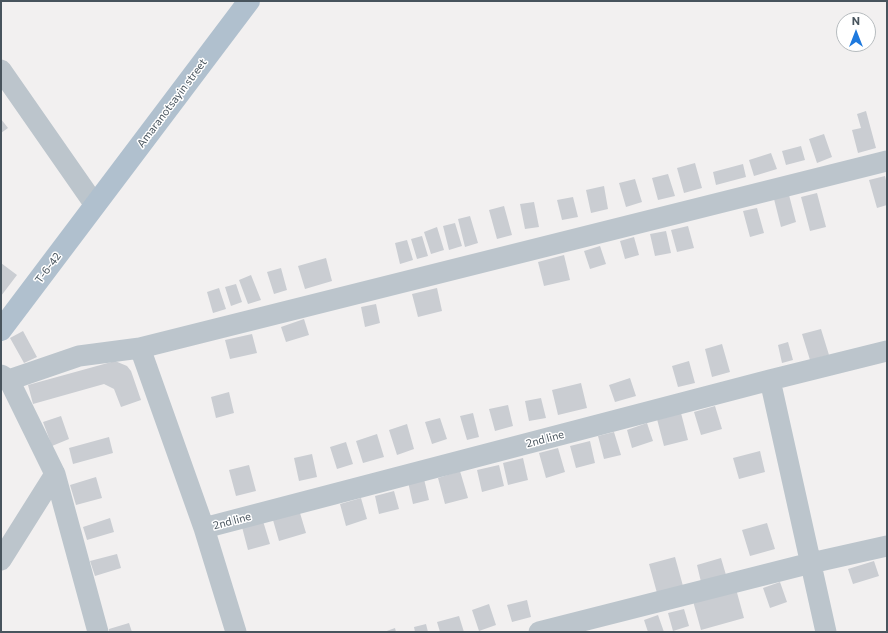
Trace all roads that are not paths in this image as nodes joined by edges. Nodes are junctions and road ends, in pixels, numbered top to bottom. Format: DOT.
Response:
graph roads {
  1 [pos="249,1"];
  2 [pos="1,70"];
  3 [pos="887,161"];
  4 [pos="95,205"];
  5 [pos="1,330"];
  6 [pos="140,348"];
  7 [pos="887,351"];
  8 [pos="5,377"];
  9 [pos="770,380"];
  10 [pos="55,474"];
  11 [pos="204,528"];
  12 [pos="887,546"];
  13 [pos="1,560"];
  14 [pos="811,563"];
  15 [pos="98,632"];
  16 [pos="236,632"];
  17 [pos="539,632"];
  18 [pos="826,632"];
  1 -- 4 [label="main road, Amaranotsayin street"];
  2 -- 4 [label="street"];
  3 -- 6 [label="street"];
  4 -- 5 [label="main road, T-6-42"];
  6 -- 8 [label="street"];
  6 -- 11 [label="street"];
  7 -- 9 [label="street, 2nd line"];
  8 -- 10 [label="street"];
  9 -- 11 [label="street, 2nd line"];
  9 -- 14 [label="street"];
  10 -- 13 [label="street"];
  10 -- 15 [label="street"];
  11 -- 16 [label="street"];
  12 -- 14 [label="street"];
  14 -- 17 [label="street"];
  14 -- 18 [label="street"];
}
